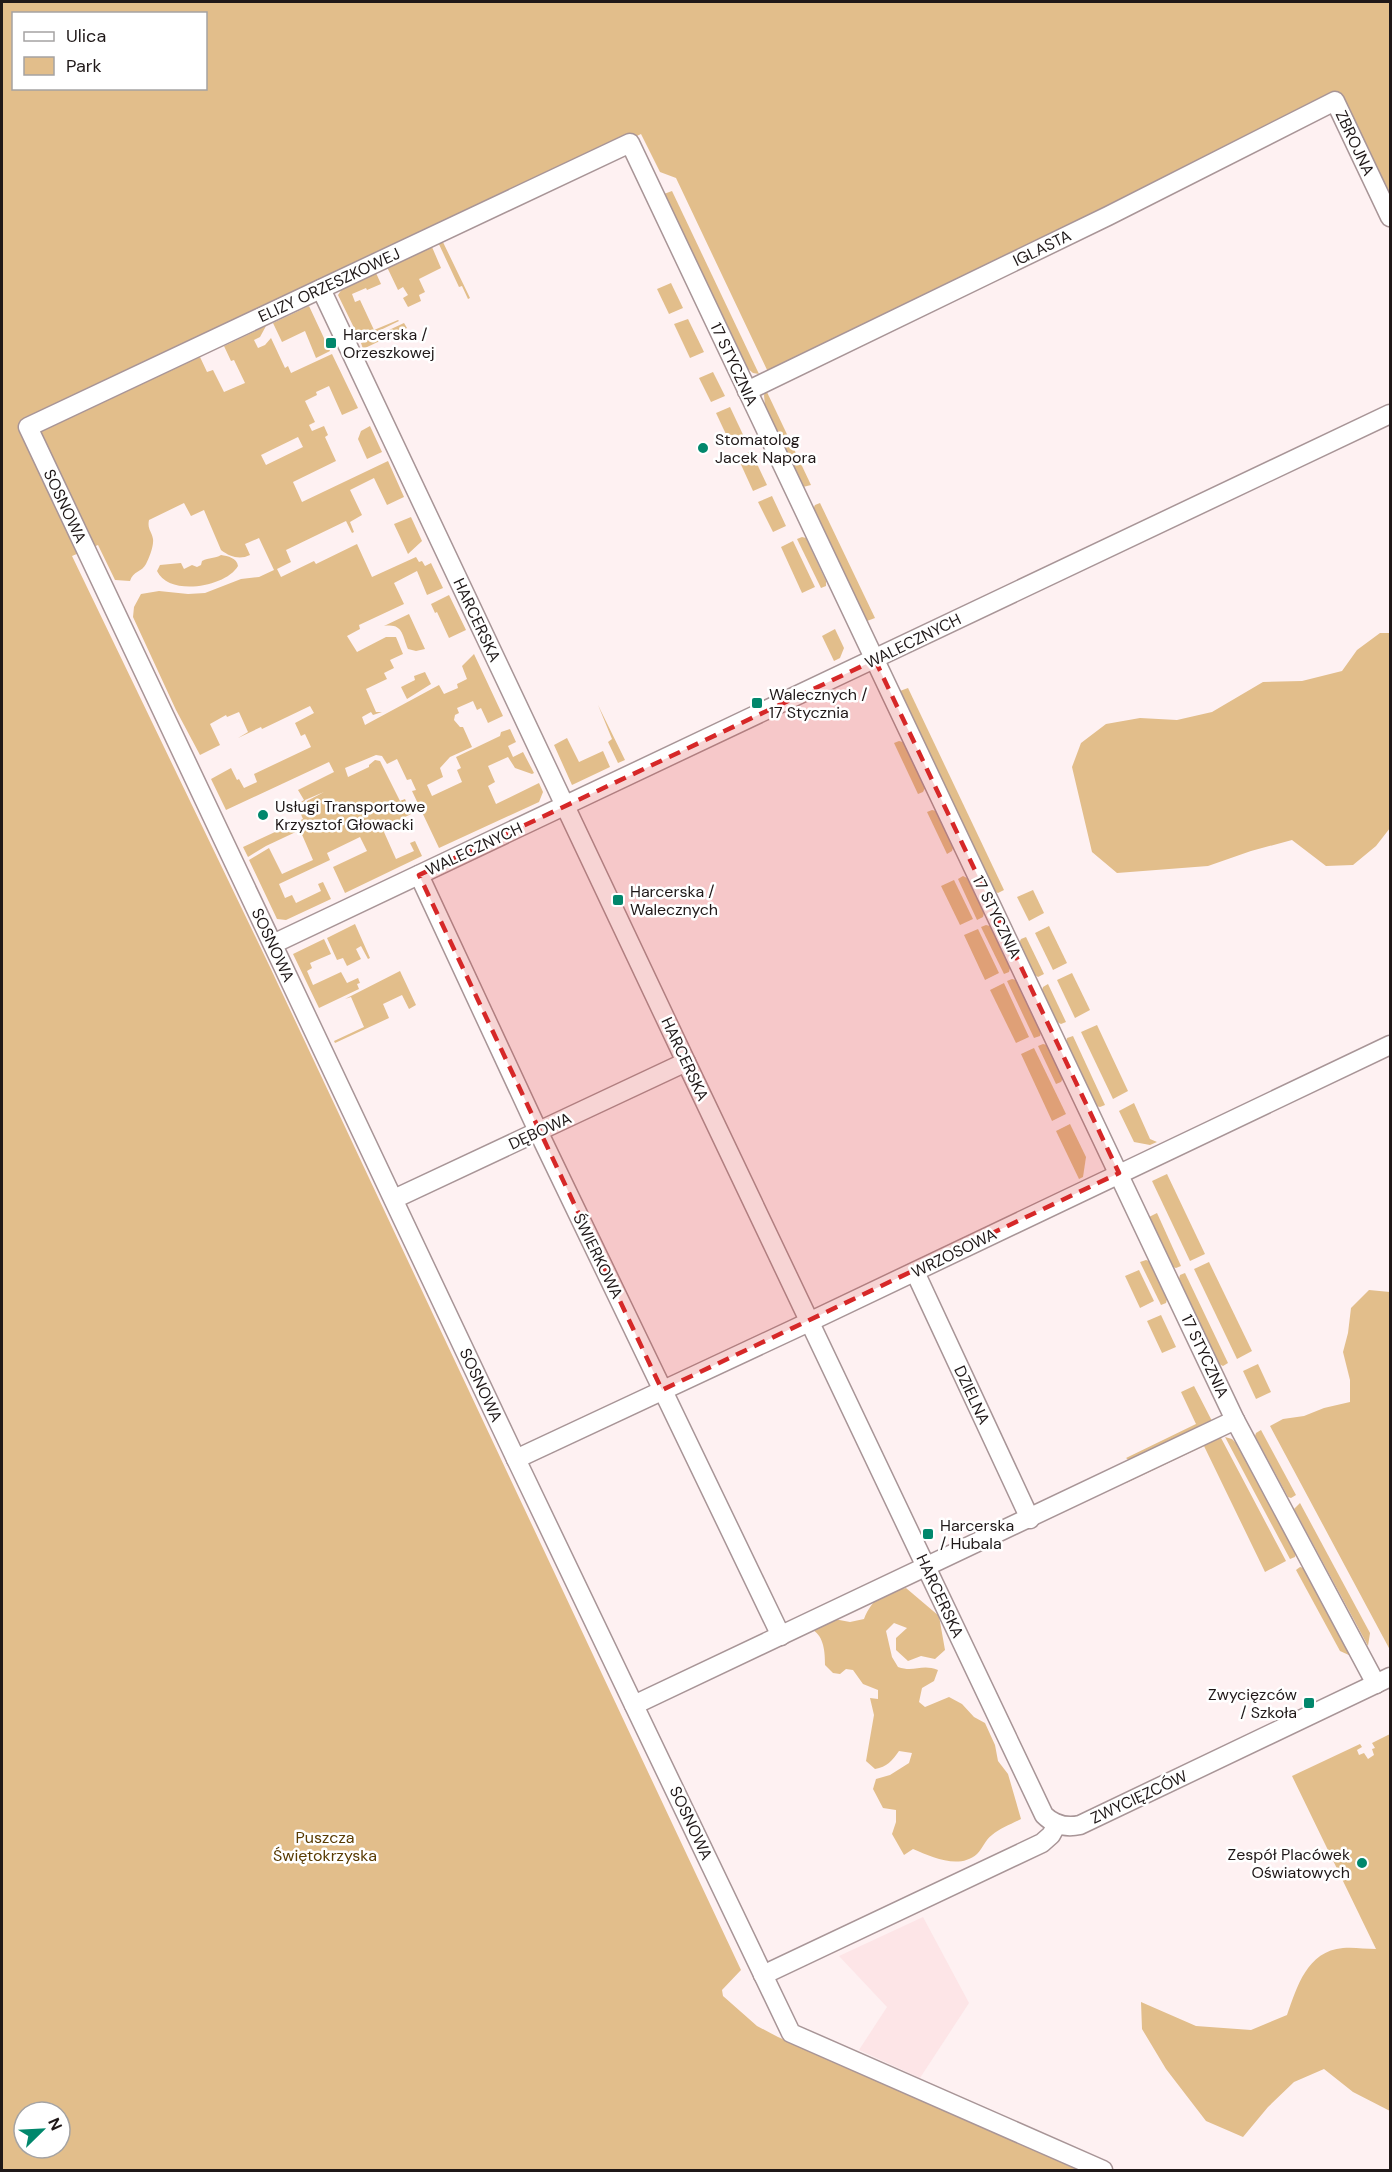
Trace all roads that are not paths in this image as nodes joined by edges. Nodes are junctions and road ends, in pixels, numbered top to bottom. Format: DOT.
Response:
graph roads {
  1 [pos="1335,101"];
  2 [pos="630,143"];
  3 [pos="1390,217"];
  4 [pos="321,289"];
  5 [pos="747,391"];
  6 [pos="1390,414"];
  7 [pos="28,427"];
  8 [pos="874,660"];
  9 [pos="564,806"];
  10 [pos="419,875"];
  11 [pos="273,944"];
  12 [pos="1390,1045"];
  13 [pos="686,1062"];
  14 [pos="538,1131"];
  15 [pos="1119,1173"];
  16 [pos="394,1199"];
  17 [pos="915,1272"];
  18 [pos="809,1322"];
  19 [pos="662,1390"];
  20 [pos="1235,1420"];
  21 [pos="516,1459"];
  22 [pos="1030,1519"];
  23 [pos="927,1567"];
  24 [pos="781,1636"];
  25 [pos="1383,1681"];
  26 [pos="634,1705"];
  27 [pos="1057,1824"];
  28 [pos="763,1975"];
  29 [pos="1103,2170"];
  1 -- 3 [label="street, ZBROJNA"];
  1 -- 5 [label="street, IGLASTA"];
  2 -- 4 [label="street, ELIZY ORZESZKOWEJ"];
  2 -- 5 [label="street, 17 STYCZNIA"];
  4 -- 7 [label="street, ELIZY ORZESZKOWEJ"];
  4 -- 9 [label="street, HARCERSKA"];
  5 -- 8 [label="street, 17 STYCZNIA"];
  6 -- 8 [label="street, WALECZNYCH"];
  7 -- 11 [label="street, SOSNOWA"];
  8 -- 9 [label="street, WALECZNYCH"];
  8 -- 15 [label="street, 17 STYCZNIA"];
  9 -- 10 [label="street, WALECZNYCH"];
  9 -- 13 [label="street, HARCERSKA"];
  10 -- 11 [label="street, WALECZNYCH"];
  10 -- 14 [label="street, ŚWIERKOWA"];
  11 -- 16 [label="street, SOSNOWA"];
  12 -- 15 [label="street, WRZOSOWA"];
  13 -- 14 [label="street, DĘBOWA"];
  13 -- 18 [label="street, HARCERSKA"];
  14 -- 16 [label="street, DĘBOWA"];
  14 -- 19 [label="street, ŚWIERKOWA"];
  15 -- 17 [label="street, WRZOSOWA"];
  15 -- 20 [label="street, 17 STYCZNIA"];
  16 -- 21 [label="street, SOSNOWA"];
  17 -- 18 [label="street, WRZOSOWA"];
  17 -- 22 [label="street, DZIELNA"];
  18 -- 19 [label="street, WRZOSOWA"];
  18 -- 23 [label="street, HARCERSKA"];
  19 -- 21 [label="street, WRZOSOWA"];
  19 -- 24 [label="street, ŚWIERKOWA"];
  20 -- 22 [label="street"];
  20 -- 25 [label="street, 17 STYCZNIA"];
  21 -- 26 [label="street, SOSNOWA"];
  22 -- 23 [label="street"];
  23 -- 24 [label="street"];
  23 -- 27 [label="street, HARCERSKA"];
  24 -- 26 [label="street"];
  25 -- 27 [label="street, ZWYCIĘZCÓW"];
  26 -- 28 [label="street, SOSNOWA"];
  27 -- 28 [label="street"];
  28 -- 29 [label="street, SOSNOWA"];
}
